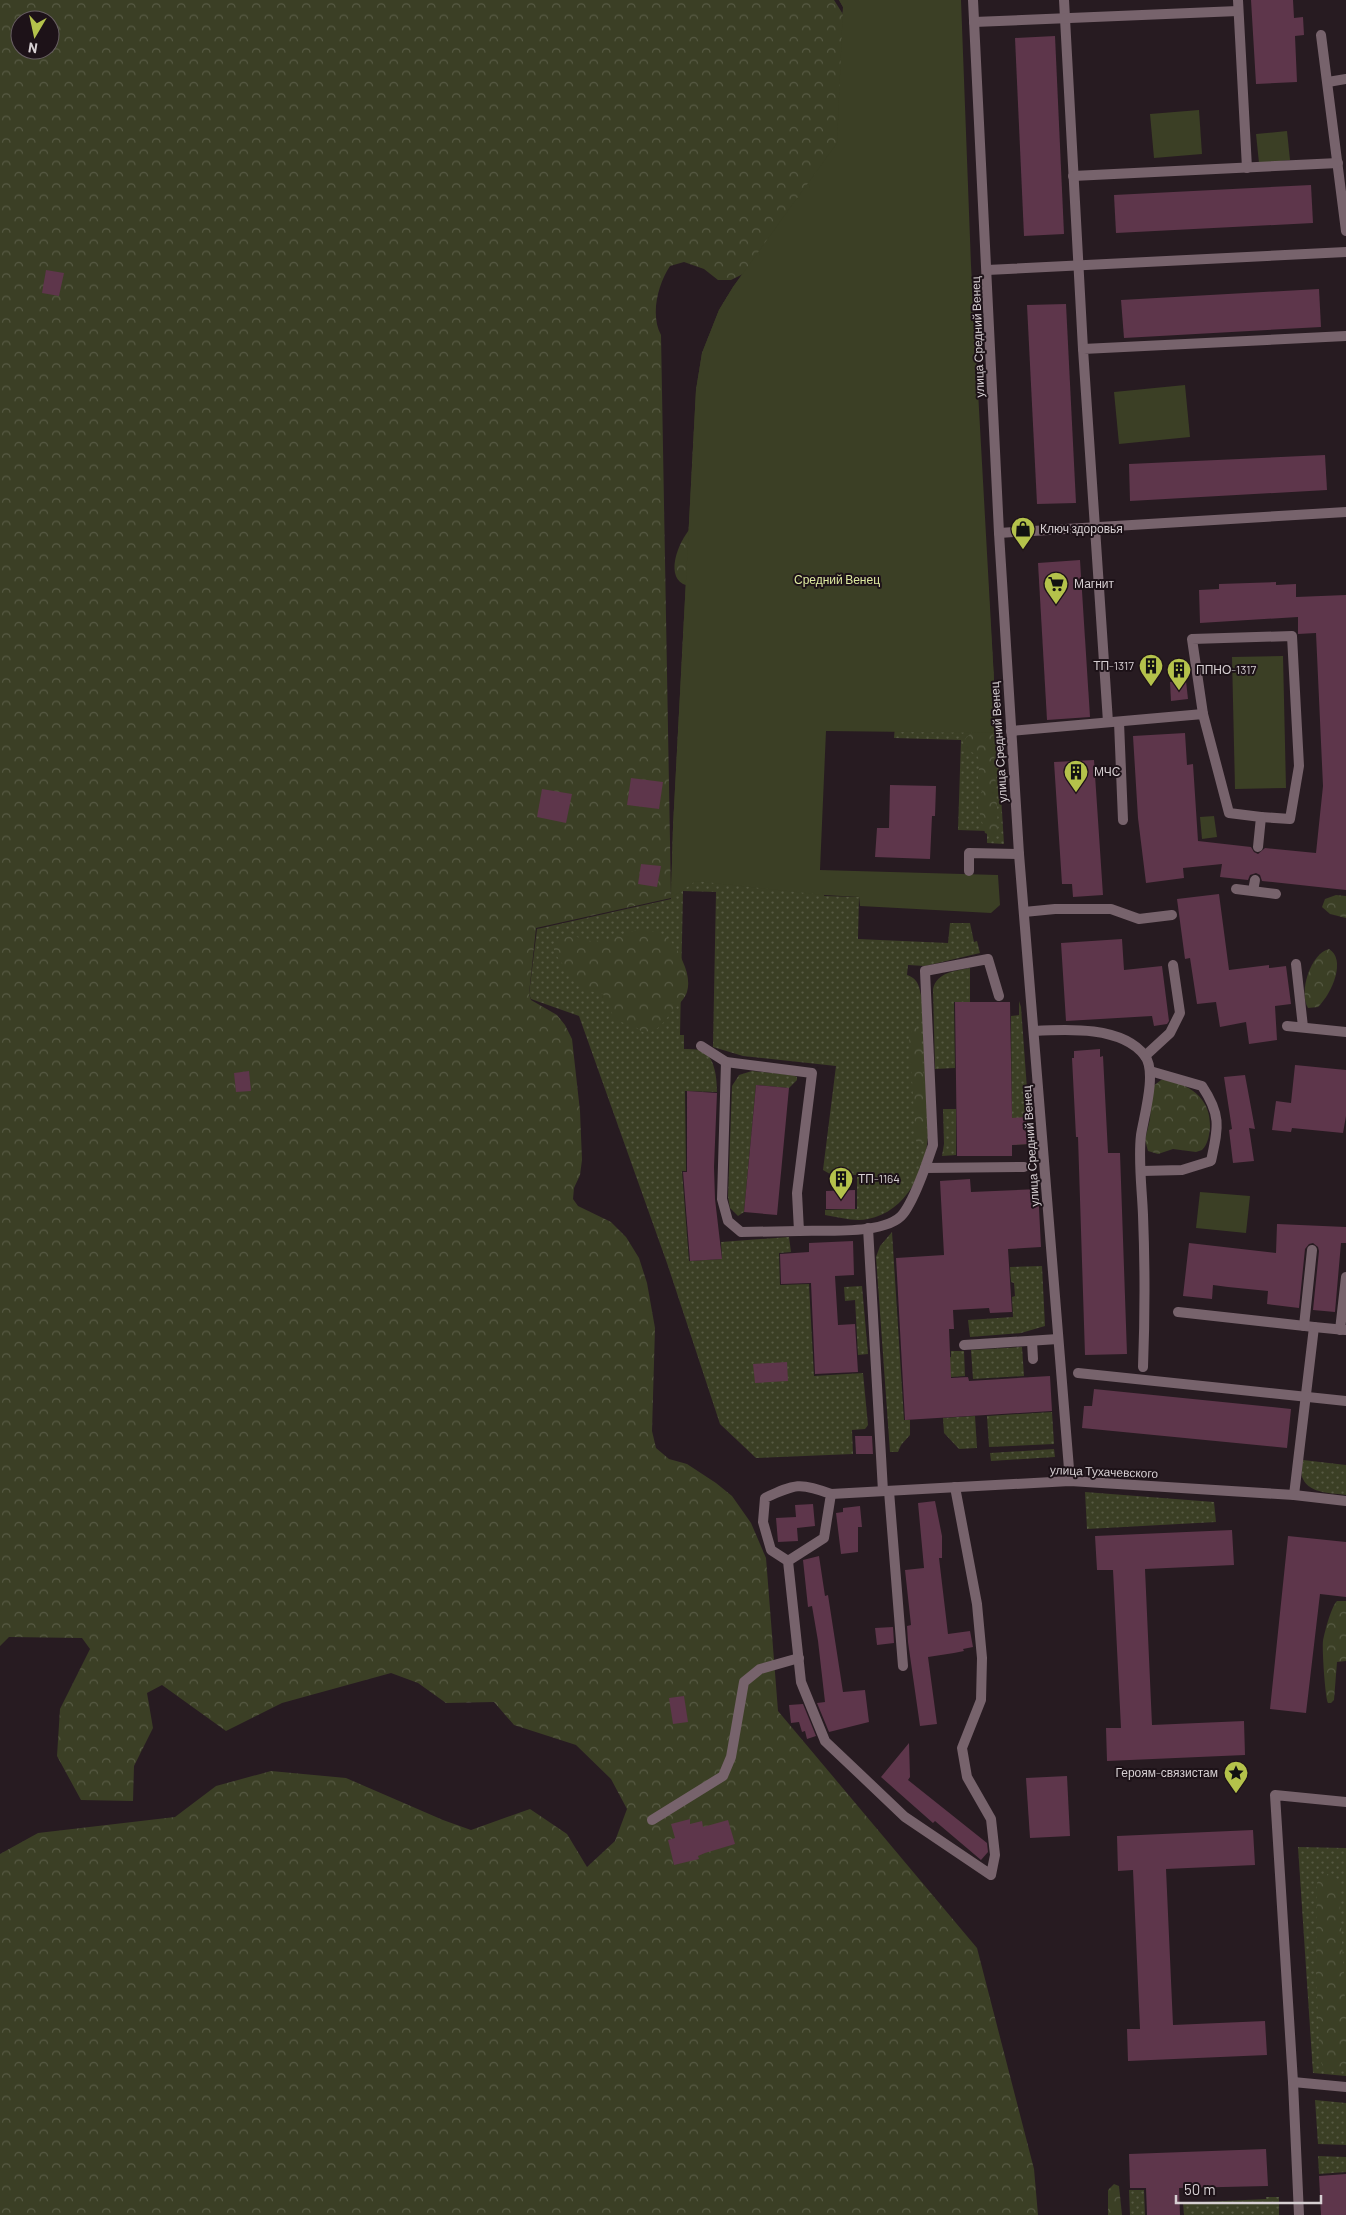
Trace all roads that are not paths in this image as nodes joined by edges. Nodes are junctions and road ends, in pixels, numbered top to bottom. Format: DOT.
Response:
graph roads {
  1 [pos="973,0"];
  2 [pos="1064,0"];
  3 [pos="1238,0"];
  4 [pos="1238,11"];
  5 [pos="1064,19"];
  6 [pos="974,22"];
  7 [pos="1320,35"];
  8 [pos="1346,79"];
  9 [pos="1328,82"];
  10 [pos="1338,163"];
  11 [pos="1247,168"];
  12 [pos="1073,176"];
  13 [pos="1346,231"];
  14 [pos="1346,252"];
  15 [pos="1078,265"];
  16 [pos="987,270"];
  17 [pos="1346,337"];
  18 [pos="1083,349"];
  19 [pos="1346,512"];
  20 [pos="1094,527"];
  21 [pos="999,533"];
  22 [pos="1203,714"];
  23 [pos="1108,722"];
  24 [pos="1119,722"];
  25 [pos="1011,732"];
  26 [pos="1261,816"];
  27 [pos="1123,820"];
  28 [pos="1258,848"];
  29 [pos="1019,854"];
  30 [pos="969,871"];
  31 [pos="1236,889"];
  32 [pos="1276,894"];
  33 [pos="1024,912"];
  34 [pos="1172,915"];
  35 [pos="1296,964"];
  36 [pos="1174,965"];
  37 [pos="999,996"];
  38 [pos="1287,1026"];
  39 [pos="1303,1027"];
  40 [pos="1034,1031"];
  41 [pos="1346,1032"];
  42 [pos="702,1046"];
  43 [pos="1145,1056"];
  44 [pos="726,1062"];
  45 [pos="1150,1071"];
  46 [pos="1024,1167"];
  47 [pos="925,1168"];
  48 [pos="1142,1171"];
  49 [pos="868,1228"];
  50 [pos="799,1231"];
  51 [pos="1312,1250"];
  52 [pos="1346,1277"];
  53 [pos="1178,1312"];
  54 [pos="1309,1326"];
  55 [pos="1343,1330"];
  56 [pos="1058,1339"];
  57 [pos="1032,1341"];
  58 [pos="964,1345"];
  59 [pos="1033,1359"];
  60 [pos="1143,1367"];
  61 [pos="1078,1373"];
  62 [pos="1306,1396"];
  63 [pos="1346,1401"];
  64 [pos="1070,1481"];
  65 [pos="955,1487"];
  66 [pos="886,1491"];
  67 [pos="831,1494"];
  68 [pos="1294,1495"];
  69 [pos="1346,1500"];
  70 [pos="788,1561"];
  71 [pos="799,1658"];
  72 [pos="903,1666"];
  73 [pos="1346,1802"];
  74 [pos="652,1820"];
  75 [pos="1293,2082"];
  76 [pos="1346,2087"];
  77 [pos="1299,2215"];
  1 -- 6 [label="street, улица Средний Венец"];
  2 -- 5 [label="street"];
  3 -- 4 [label="street"];
  4 -- 5 [label="street"];
  4 -- 11 [label="street"];
  5 -- 6 [label="street"];
  5 -- 12 [label="street"];
  6 -- 16 [label="street, улица Средний Венец"];
  7 -- 9 [label="street"];
  8 -- 9 [label="street"];
  9 -- 10 [label="street"];
  10 -- 11 [label="street"];
  10 -- 13 [label="street"];
  11 -- 12 [label="street"];
  12 -- 15 [label="street"];
  14 -- 15 [label="street"];
  15 -- 16 [label="street"];
  15 -- 18 [label="street"];
  16 -- 21 [label="street, улица Средний Венец"];
  17 -- 18 [label="street"];
  18 -- 20 [label="street"];
  19 -- 20 [label="street"];
  20 -- 21 [label="street"];
  20 -- 23 [label="street"];
  21 -- 25 [label="street, улица Средний Венец"];
  22 -- 24 [label="street"];
  22 -- 26 [label="street"];
  22 -- 26 [label="street"];
  23 -- 24 [label="street"];
  23 -- 25 [label="street"];
  24 -- 27 [label="street"];
  25 -- 29 [label="street, улица Средний Венец"];
  26 -- 28 [label="street"];
  29 -- 30 [label="street"];
  29 -- 33 [label="street, улица Средний Венец"];
  31 -- 32 [label="street"];
  33 -- 34 [label="street"];
  33 -- 40 [label="street, улица Средний Венец"];
  35 -- 39 [label="street"];
  36 -- 43 [label="street"];
  37 -- 47 [label="street"];
  38 -- 39 [label="street"];
  39 -- 41 [label="street"];
  40 -- 43 [label="street"];
  40 -- 56 [label="street, улица Средний Венец"];
  42 -- 44 [label="street"];
  43 -- 45 [label="street"];
  44 -- 50 [label="street"];
  44 -- 50 [label="street"];
  45 -- 48 [label="street"];
  45 -- 48 [label="street"];
  46 -- 47 [label="street"];
  47 -- 49 [label="street"];
  48 -- 60 [label="street"];
  49 -- 50 [label="street"];
  49 -- 66 [label="street"];
  51 -- 54 [label="street"];
  52 -- 55 [label="street"];
  53 -- 54 [label="street"];
  54 -- 55 [label="street"];
  54 -- 62 [label="street"];
  56 -- 57 [label="street"];
  56 -- 64 [label="street, улица Средний Венец"];
  57 -- 58 [label="street"];
  57 -- 59 [label="street"];
  61 -- 62 [label="street"];
  62 -- 63 [label="street"];
  62 -- 68 [label="street"];
  64 -- 65 [label="street, улица Тухачевского"];
  64 -- 68 [label="street, улица Тухачевского"];
  65 -- 66 [label="street, улица Тухачевского"];
  65 -- 71 [label="street"];
  66 -- 67 [label="street, улица Тухачевского"];
  66 -- 72 [label="street"];
  67 -- 70 [label="street"];
  67 -- 70 [label="street"];
  68 -- 69 [label="street, улица Тухачевского"];
  70 -- 71 [label="street"];
  71 -- 74 [label="street"];
  73 -- 75 [label="street"];
  75 -- 76 [label="street"];
  75 -- 77 [label="street"];
}
